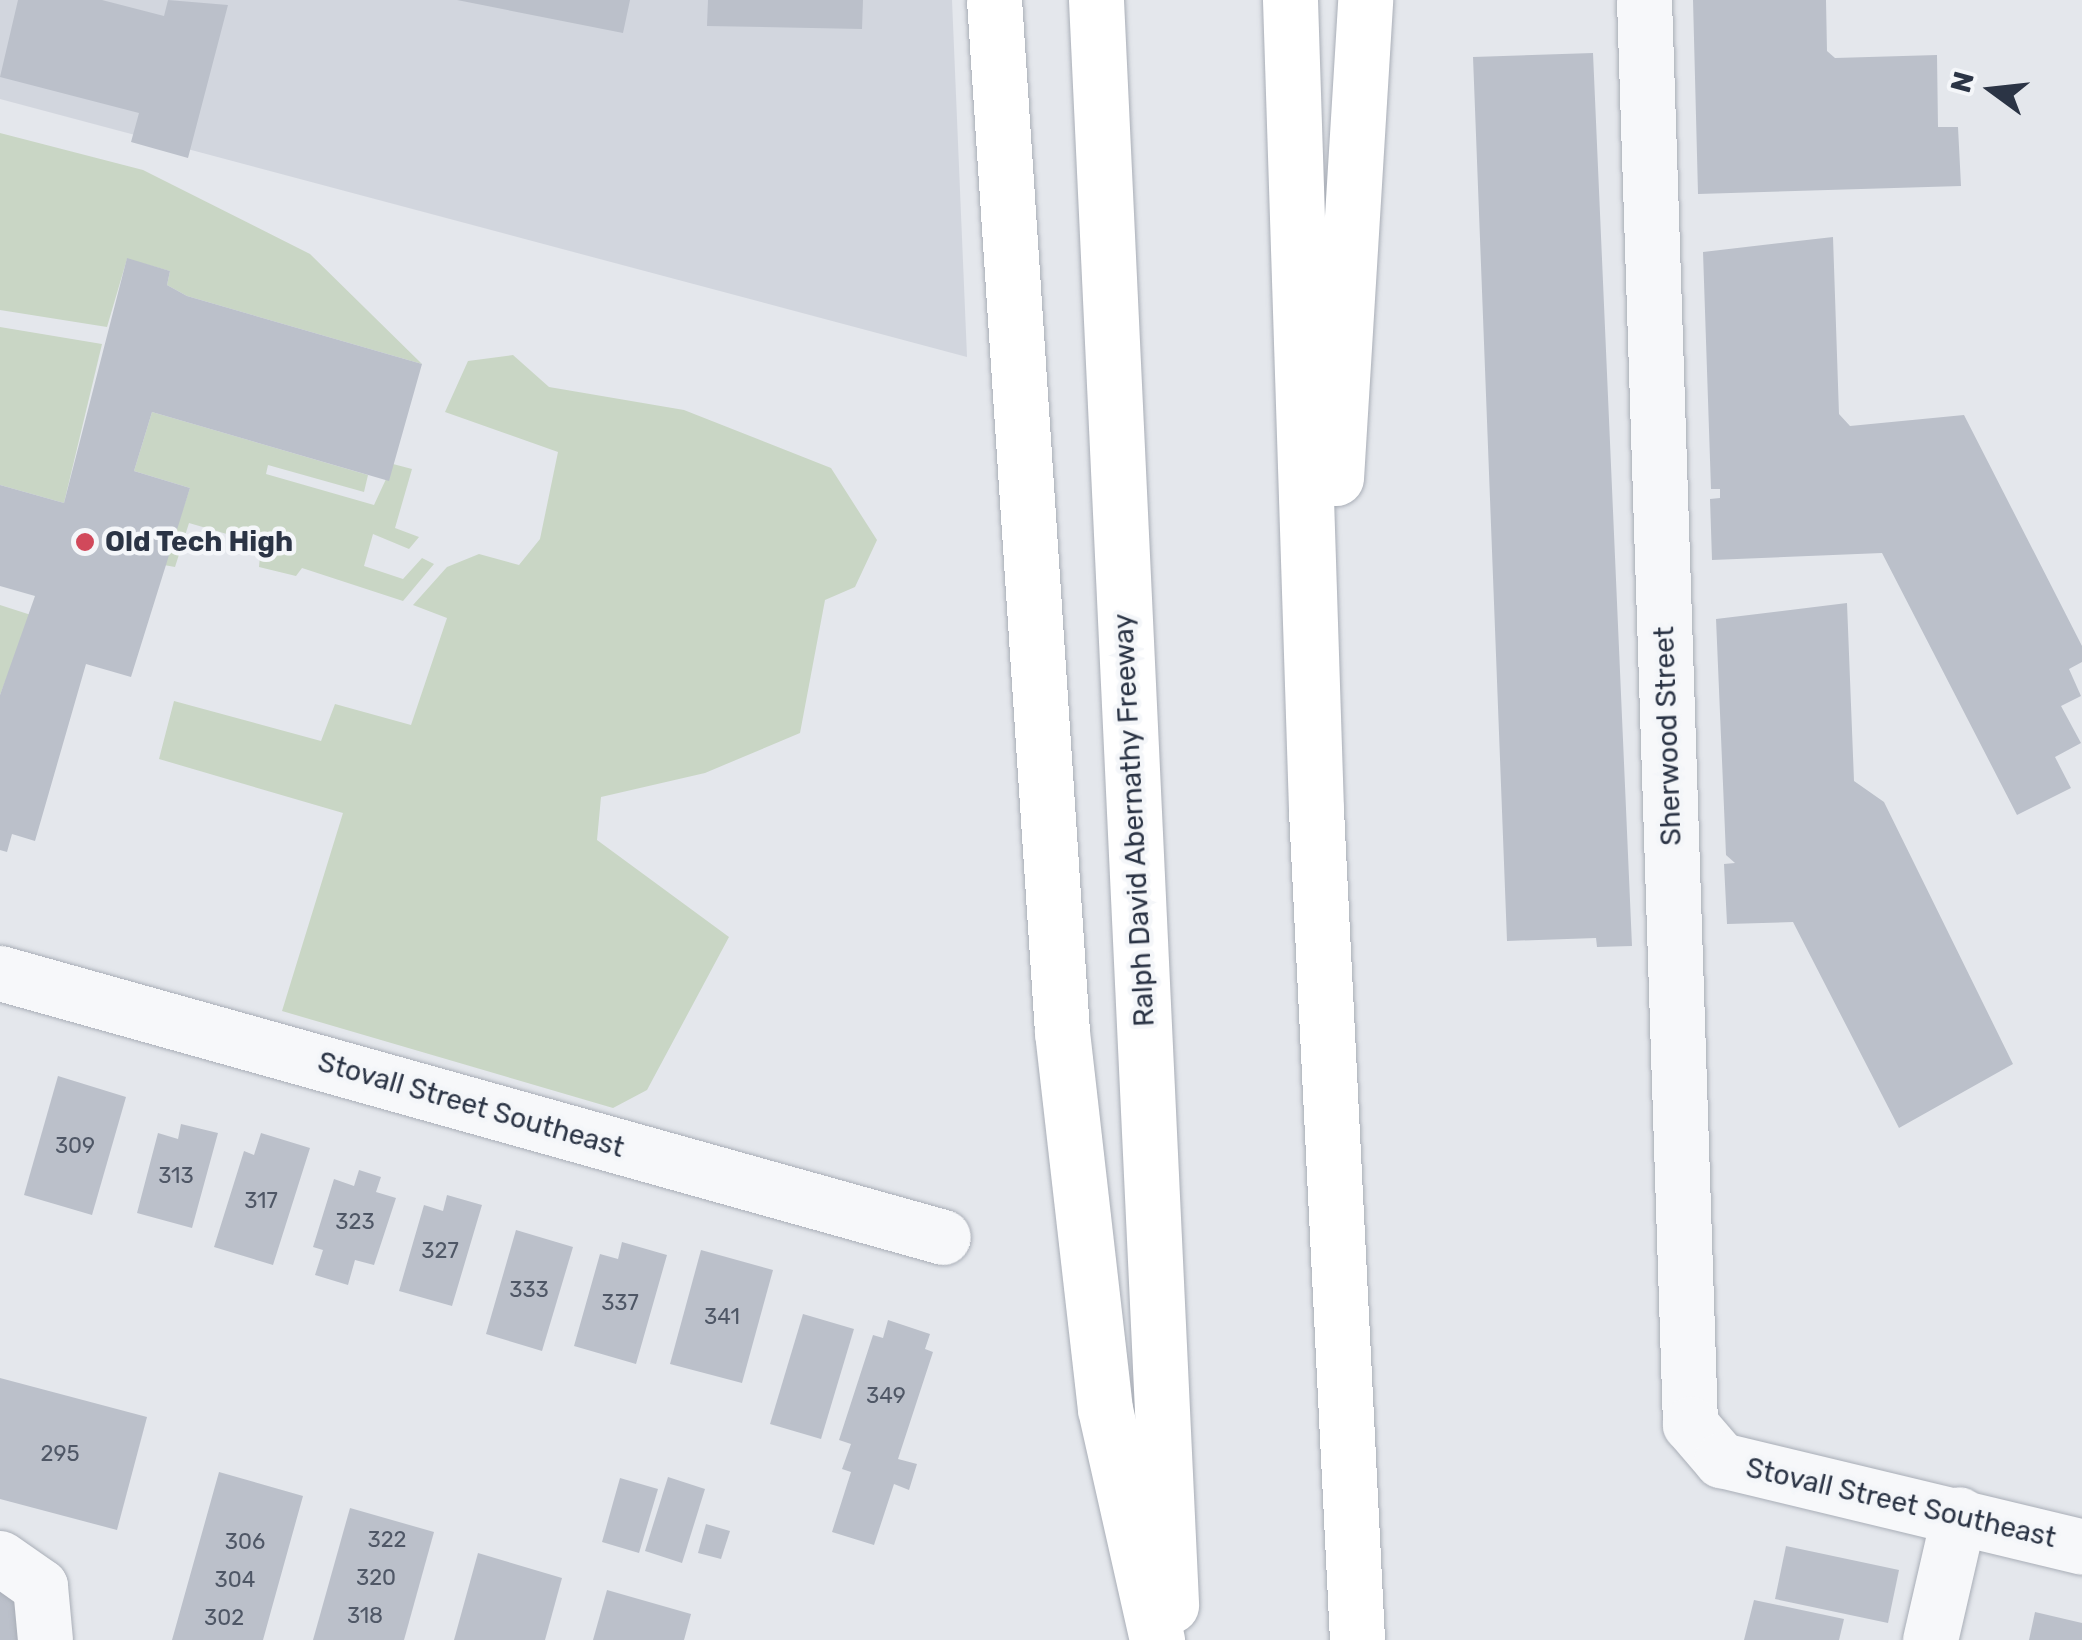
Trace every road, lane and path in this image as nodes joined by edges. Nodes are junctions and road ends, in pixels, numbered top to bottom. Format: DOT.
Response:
graph roads {
  1 [pos="994,0"];
  2 [pos="1096,0"];
  3 [pos="1290,0"];
  4 [pos="1365,0"];
  5 [pos="1644,0"];
  6 [pos="1316,810"];
  7 [pos="0,973"];
  8 [pos="943,1238"];
  9 [pos="1721,1460"];
  10 [pos="1959,1514"];
  11 [pos="2082,1547"];
  12 [pos="0,1558"];
  13 [pos="44,1640"];
  14 [pos="1156,1640"];
  15 [pos="1172,1640"];
  16 [pos="1357,1640"];
  17 [pos="1930,1640"];
  1 -- 14 [label="highway"];
  2 -- 15 [label="highway, Ralph David Abernathy Freeway"];
  3 -- 6 [label="highway"];
  4 -- 6 [label="highway"];
  5 -- 9 [label="street, Sherwood Street"];
  6 -- 16 [label="highway"];
  7 -- 8 [label="street, Stovall Street Southeast"];
  9 -- 10 [label="street, Stovall Street Southeast"];
  10 -- 11 [label="street, Stovall Street Southeast"];
  10 -- 17 [label="street"];
  12 -- 13 [label="street"];
}
